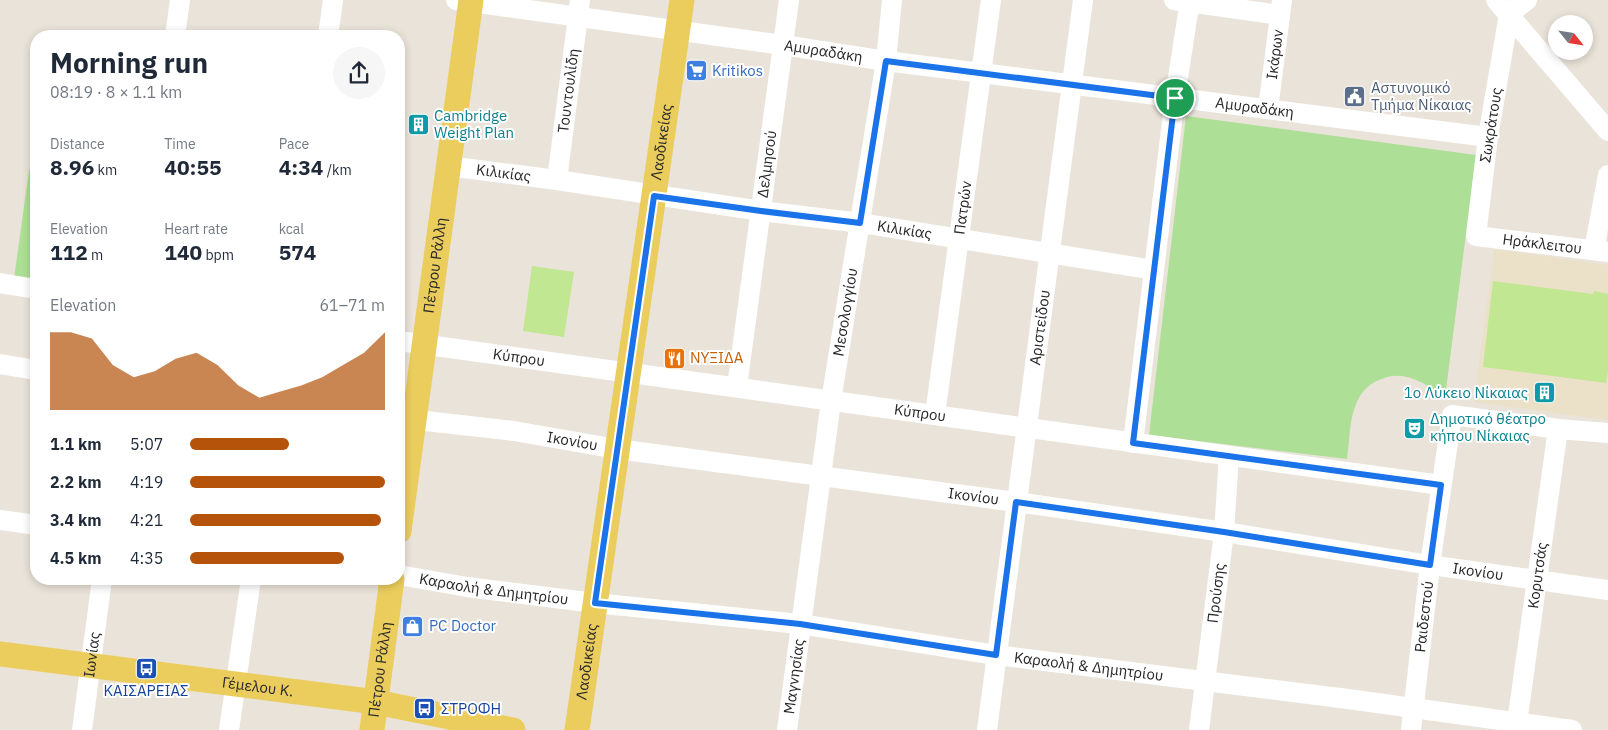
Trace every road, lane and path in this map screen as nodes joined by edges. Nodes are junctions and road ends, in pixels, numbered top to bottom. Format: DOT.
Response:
graph roads {
  1 [pos="180,0"];
  2 [pos="333,0"];
  3 [pos="682,0"];
  4 [pos="790,0"];
  5 [pos="892,0"];
  6 [pos="991,0"];
  7 [pos="1084,0"];
  8 [pos="1527,0"];
  9 [pos="466,1"];
  10 [pos="1185,1"];
  11 [pos="1281,7"];
  12 [pos="1502,7"];
  13 [pos="578,9"];
  14 [pos="176,30"];
  15 [pos="329,30"];
  16 [pos="677,31"];
  17 [pos="783,45"];
  18 [pos="886,61"];
  19 [pos="982,73"];
  20 [pos="1072,84"];
  21 [pos="1175,98"];
  22 [pos="1268,109"];
  23 [pos="1608,131"];
  24 [pos="1488,138"];
  25 [pos="448,166"];
  26 [pos="1608,176"];
  27 [pos="556,180"];
  28 [pos="654,196"];
  29 [pos="761,211"];
  30 [pos="860,223"];
  31 [pos="1476,236"];
  32 [pos="958,240"];
  33 [pos="1601,251"];
  34 [pos="1049,254"];
  35 [pos="1154,270"];
  36 [pos="0,284"];
  37 [pos="30,288"];
  38 [pos="405,342"];
  39 [pos="424,345"];
  40 [pos="0,364"];
  41 [pos="30,369"];
  42 [pos="628,373"];
  43 [pos="738,387"];
  44 [pos="831,401"];
  45 [pos="935,415"];
  46 [pos="406,419"];
  47 [pos="1026,428"];
  48 [pos="1558,429"];
  49 [pos="1608,433"];
  50 [pos="405,435"];
  51 [pos="1133,443"];
  52 [pos="617,449"];
  53 [pos="1228,456"];
  54 [pos="820,475"];
  55 [pos="1441,485"];
  56 [pos="1016,502"];
  57 [pos="0,520"];
  58 [pos="30,524"];
  59 [pos="1224,532"];
  60 [pos="1430,565"];
  61 [pos="405,577"];
  62 [pos="1537,580"];
  63 [pos="101,585"];
  64 [pos="250,585"];
  65 [pos="391,585"];
  66 [pos="1608,590"];
  67 [pos="595,603"];
  68 [pos="800,624"];
  69 [pos="0,654"];
  70 [pos="996,655"];
  71 [pos="90,665"];
  72 [pos="1205,682"];
  73 [pos="236,684"];
  74 [pos="376,702"];
  75 [pos="1414,709"];
  76 [pos="1517,722"];
  77 [pos="82,730"];
  78 [pos="229,730"];
  79 [pos="372,730"];
  80 [pos="513,730"];
  81 [pos="577,730"];
  82 [pos="787,730"];
  83 [pos="987,730"];
  84 [pos="1199,730"];
  85 [pos="1411,730"];
  86 [pos="1572,730"];
  1 -- 14 [label="street"];
  2 -- 15 [label="street"];
  3 -- 16 [label="main road, Λαοδικείας"];
  4 -- 17 [label="street, Δελμησού"];
  5 -- 18 [label="street, Μεσολογγίου"];
  6 -- 19 [label="street, Πατρών"];
  7 -- 20 [label="street, Αριστείδου"];
  8 -- 12 [label="street"];
  9 -- 13 [label="street, Αμυραδάκη"];
  9 -- 25 [label="main road, Πέτρου Ράλλη"];
  10 -- 11 [label="street"];
  10 -- 21 [label="street"];
  11 -- 22 [label="street, Ικάρων"];
  12 -- 23 [label="street"];
  12 -- 24 [label="street, Σωκράτους"];
  13 -- 16 [label="street, Αμυραδάκη"];
  13 -- 27 [label="street, Τουντουλίδη"];
  16 -- 17 [label="street, Αμυραδάκη"];
  16 -- 28 [label="main road, Λαοδικείας"];
  17 -- 18 [label="street, Αμυραδάκη"];
  17 -- 29 [label="street, Δελμησού"];
  18 -- 19 [label="street, Αμυραδάκη"];
  18 -- 30 [label="street, Μεσολογγίου"];
  19 -- 20 [label="street, Αμυραδάκη"];
  19 -- 32 [label="street, Πατρών"];
  20 -- 21 [label="street, Αμυραδάκη"];
  20 -- 34 [label="street, Αριστείδου"];
  21 -- 22 [label="street, Αμυραδάκη"];
  21 -- 35 [label="street"];
  22 -- 24 [label="street, Αμυραδάκη"];
  24 -- 31 [label="street, Σωκράτους"];
  25 -- 27 [label="street, Κιλικίας"];
  25 -- 39 [label="main road, Πέτρου Ράλλη"];
  26 -- 33 [label="street"];
  27 -- 28 [label="street, Κιλικίας"];
  28 -- 29 [label="street, Κιλικίας"];
  28 -- 42 [label="main road, Λαοδικείας"];
  29 -- 30 [label="street, Κιλικίας"];
  29 -- 43 [label="street, Δελμησού"];
  30 -- 32 [label="street, Κιλικίας"];
  30 -- 44 [label="street, Μεσολογγίου"];
  31 -- 33 [label="street, Ηράκλειτου"];
  32 -- 34 [label="street, Κιλικίας"];
  32 -- 45 [label="street, Πατρών"];
  34 -- 35 [label="street, Κιλικίας"];
  34 -- 47 [label="street, Αριστείδου"];
  35 -- 51 [label="street"];
  36 -- 37 [label="street"];
  38 -- 39 [label="street, Κύπρου"];
  39 -- 42 [label="street, Κύπρου"];
  39 -- 46 [label="main road, Πέτρου Ράλλη"];
  40 -- 41 [label="street"];
  42 -- 43 [label="street, Κύπρου"];
  42 -- 52 [label="main road, Λαοδικείας"];
  43 -- 44 [label="street, Κύπρου"];
  44 -- 45 [label="street, Κύπρου"];
  44 -- 54 [label="street, Μεσολογγίου"];
  45 -- 47 [label="street, Κύπρου"];
  46 -- 50 [label="main road, Πέτρου Ράλλη"];
  46 -- 52 [label="street, Ικονίου"];
  47 -- 51 [label="street, Κύπρου"];
  47 -- 56 [label="street, Αριστείδου"];
  48 -- 49 [label="street"];
  48 -- 55 [label="street, Ραιδεστού"];
  48 -- 62 [label="street, Κορυτσάς"];
  51 -- 53 [label="street, Κύπρου"];
  52 -- 54 [label="street, Ικονίου"];
  52 -- 67 [label="main road, Λαοδικείας"];
  53 -- 55 [label="street, Κύπρου"];
  53 -- 59 [label="street, Προύσης"];
  54 -- 56 [label="street, Ικονίου"];
  54 -- 68 [label="street, Μεσολογγίου"];
  55 -- 60 [label="street, Ραιδεστού"];
  56 -- 59 [label="street, Ικονίου"];
  56 -- 70 [label="street, Αριστείδου"];
  57 -- 58 [label="street"];
  59 -- 60 [label="street, Ικονίου"];
  59 -- 72 [label="street, Προύσης"];
  60 -- 62 [label="street, Ικονίου"];
  60 -- 75 [label="street, Ραιδεστού"];
  61 -- 67 [label="street, Καραολή & Δημητρίου"];
  62 -- 66 [label="street, Ικονίου"];
  62 -- 76 [label="street, Κορυτσάς"];
  63 -- 71 [label="street, Ιωνίας"];
  64 -- 73 [label="street"];
  65 -- 74 [label="main road, Πέτρου Ράλλη"];
  67 -- 68 [label="street, Καραολή & Δημητρίου"];
  67 -- 81 [label="main road, Λαοδικείας"];
  68 -- 70 [label="street, Καραολή & Δημητρίου"];
  68 -- 82 [label="street, Μαγνησίας"];
  69 -- 71 [label="main road, Γέμελου Κ."];
  70 -- 72 [label="street, Καραολή & Δημητρίου"];
  70 -- 83 [label="street, Αριστείδου"];
  71 -- 73 [label="main road, Γέμελου Κ."];
  71 -- 77 [label="street, Ιωνίας"];
  72 -- 75 [label="street, Καραολή & Δημητρίου"];
  72 -- 84 [label="street, Προύσης"];
  73 -- 74 [label="main road, Γέμελου Κ."];
  73 -- 78 [label="street"];
  74 -- 79 [label="main road, Πέτρου Ράλλη"];
  74 -- 80 [label="main road, Γέμελου Κ."];
  75 -- 76 [label="street, Καραολή & Δημητρίου"];
  75 -- 85 [label="street, Ραιδεστού"];
  76 -- 86 [label="street, Καραολή & Δημητρίου"];
}
